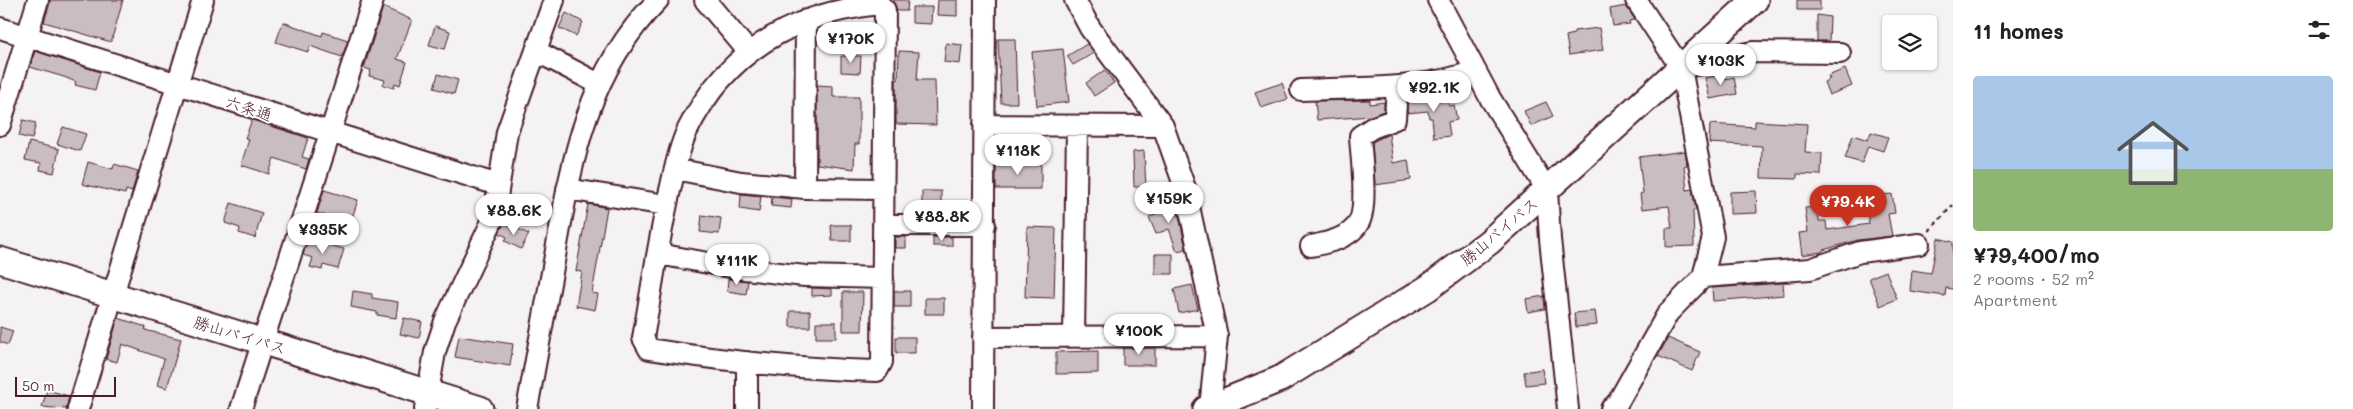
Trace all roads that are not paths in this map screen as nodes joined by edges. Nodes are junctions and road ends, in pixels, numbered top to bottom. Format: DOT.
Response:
graph roads {
  1 [pos="38,0"];
  2 [pos="203,0"];
  3 [pos="373,0"];
  4 [pos="554,0"];
  5 [pos="658,0"];
  6 [pos="705,0"];
  7 [pos="985,0"];
  8 [pos="1075,0"];
  9 [pos="1438,0"];
  10 [pos="1636,0"];
  11 [pos="1755,0"];
  12 [pos="806,20"];
  13 [pos="0,28"];
  14 [pos="27,36"];
  15 [pos="536,51"];
  16 [pos="748,51"];
  17 [pos="1840,53"];
  18 [pos="1681,68"];
  19 [pos="1475,71"];
  20 [pos="600,84"];
  21 [pos="178,85"];
  22 [pos="1397,87"];
  23 [pos="1301,90"];
  24 [pos="0,125"];
  25 [pos="984,126"];
  26 [pos="1077,126"];
  27 [pos="1162,126"];
  28 [pos="329,134"];
  29 [pos="675,169"];
  30 [pos="498,185"];
  31 [pos="805,188"];
  32 [pos="567,189"];
  33 [pos="883,189"];
  34 [pos="1547,190"];
  35 [pos="666,205"];
  36 [pos="883,225"];
  37 [pos="985,225"];
  38 [pos="1919,244"];
  39 [pos="1311,246"];
  40 [pos="658,254"];
  41 [pos="0,260"];
  42 [pos="1704,277"];
  43 [pos="883,278"];
  44 [pos="113,295"];
  45 [pos="1074,336"];
  46 [pos="1217,336"];
  47 [pos="983,337"];
  48 [pos="263,342"];
  49 [pos="747,362"];
  50 [pos="427,401"];
  51 [pos="78,409"];
  52 [pos="241,409"];
  53 [pos="480,409"];
  54 [pos="527,409"];
  55 [pos="747,409"];
  56 [pos="984,409"];
  57 [pos="1209,409"];
  58 [pos="1568,409"];
  59 [pos="1611,409"];
  1 -- 14 [label="street"];
  2 -- 21 [label="street"];
  3 -- 28 [label="street"];
  4 -- 15 [label="street"];
  5 -- 20 [label="street"];
  6 -- 16 [label="street"];
  7 -- 25 [label="street"];
  8 -- 27 [label="street"];
  9 -- 19 [label="street"];
  10 -- 18 [label="street"];
  11 -- 18 [label="main road, 勝山バイパス"];
  12 -- 16 [label="street"];
  12 -- 31 [label="street"];
  12 -- 33 [label="street"];
  13 -- 14 [label="street, 六条通"];
  14 -- 21 [label="street, 六条通"];
  14 -- 24 [label="street"];
  15 -- 20 [label="street"];
  15 -- 30 [label="street"];
  16 -- 29 [label="street"];
  17 -- 18 [label="street"];
  18 -- 34 [label="main road, 勝山バイパス"];
  18 -- 42 [label="street"];
  19 -- 22 [label="street"];
  19 -- 34 [label="street"];
  20 -- 32 [label="street"];
  21 -- 28 [label="street, 六条通"];
  21 -- 44 [label="street"];
  22 -- 23 [label="street"];
  22 -- 39 [label="street"];
  25 -- 26 [label="street"];
  25 -- 37 [label="street"];
  26 -- 27 [label="street"];
  26 -- 45 [label="street"];
  27 -- 46 [label="street"];
  28 -- 30 [label="street, 六条通"];
  28 -- 48 [label="street"];
  29 -- 31 [label="street"];
  29 -- 35 [label="street"];
  30 -- 50 [label="street"];
  31 -- 33 [label="street"];
  32 -- 35 [label="street"];
  32 -- 54 [label="street"];
  33 -- 36 [label="street"];
  34 -- 57 [label="main road, 勝山バイパス"];
  34 -- 58 [label="street"];
  35 -- 40 [label="street"];
  36 -- 37 [label="street"];
  36 -- 43 [label="street"];
  37 -- 47 [label="street"];
  38 -- 42 [label="street"];
  40 -- 43 [label="street"];
  40 -- 49 [label="street"];
  41 -- 44 [label="main road, 勝山バイパス"];
  42 -- 59 [label="street"];
  43 -- 49 [label="street"];
  44 -- 48 [label="main road, 勝山バイパス"];
  44 -- 51 [label="street"];
  45 -- 46 [label="street"];
  45 -- 47 [label="street"];
  46 -- 57 [label="street"];
  47 -- 56 [label="street"];
  48 -- 50 [label="main road, 勝山バイパス"];
  48 -- 52 [label="street"];
  49 -- 55 [label="street"];
  50 -- 53 [label="main road, 勝山バイパス"];
}
